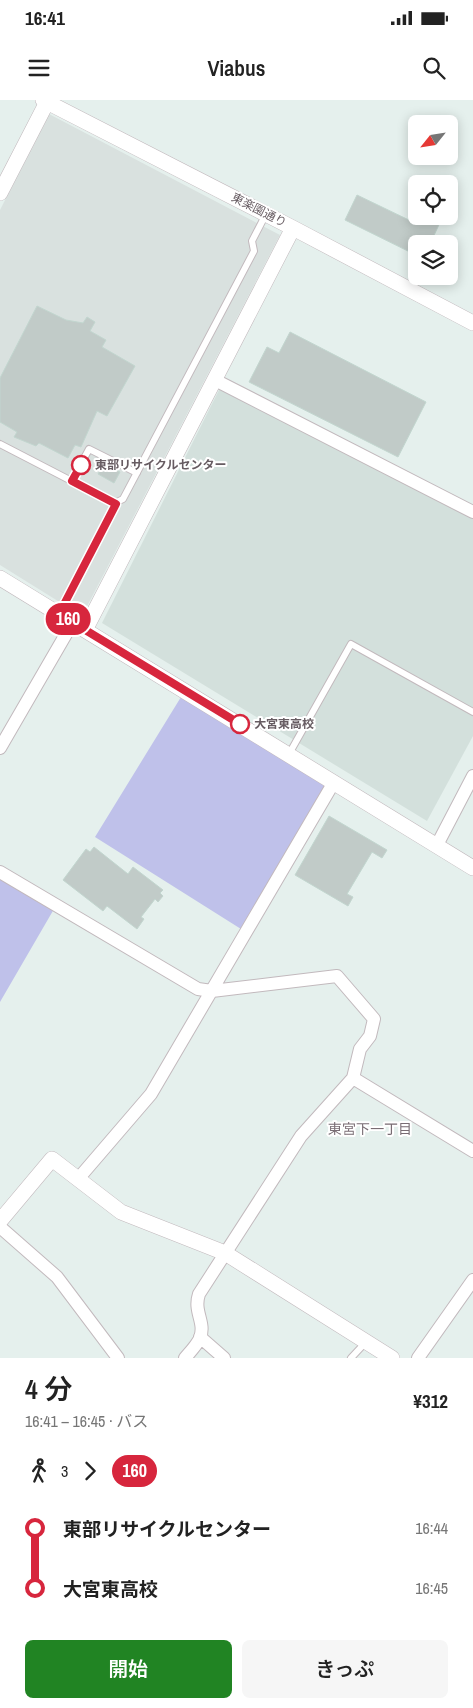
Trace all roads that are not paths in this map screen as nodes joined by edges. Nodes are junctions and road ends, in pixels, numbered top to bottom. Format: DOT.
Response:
graph roads {
  1 [pos="45,101"];
  2 [pos="0,194"];
  3 [pos="266,214"];
  4 [pos="293,228"];
  5 [pos="473,323"];
  6 [pos="215,380"];
  7 [pos="0,444"];
  8 [pos="137,473"];
  9 [pos="72,481"];
  10 [pos="116,504"];
  11 [pos="473,512"];
  12 [pos="0,578"];
  13 [pos="59,614"];
  14 [pos="79,626"];
  15 [pos="473,712"];
  16 [pos="0,748"];
  17 [pos="289,754"];
  18 [pos="473,776"];
  19 [pos="334,782"];
  20 [pos="437,845"];
  21 [pos="473,868"];
  22 [pos="0,872"];
  23 [pos="212,991"];
  24 [pos="353,1078"];
  25 [pos="473,1151"];
  26 [pos="78,1179"];
  27 [pos="0,1221"];
  28 [pos="0,1227"];
  29 [pos="225,1253"];
  30 [pos="473,1280"];
  31 [pos="200,1337"];
  32 [pos="366,1342"];
  33 [pos="118,1358"];
  34 [pos="185,1358"];
  35 [pos="224,1358"];
  36 [pos="351,1358"];
  37 [pos="392,1358"];
  38 [pos="418,1358"];
  1 -- 2 [label="street"];
  1 -- 3 [label="street, 東楽園通り"];
  3 -- 4 [label="street, 東楽園通り"];
  3 -- 8 [label="lane"];
  4 -- 5 [label="street, 東楽園通り"];
  4 -- 6 [label="street"];
  6 -- 11 [label="street"];
  6 -- 14 [label="street"];
  7 -- 9 [label="lane"];
  8 -- 9 [label="lane"];
  8 -- 10 [label="lane"];
  9 -- 10 [label="lane"];
  10 -- 13 [label="lane"];
  12 -- 13 [label="street"];
  13 -- 14 [label="street"];
  14 -- 16 [label="street"];
  14 -- 17 [label="street"];
  15 -- 17 [label="lane"];
  17 -- 19 [label="street"];
  18 -- 20 [label="street"];
  19 -- 20 [label="street"];
  19 -- 23 [label="street"];
  20 -- 21 [label="street"];
  22 -- 23 [label="street"];
  23 -- 24 [label="street"];
  23 -- 26 [label="street"];
  24 -- 25 [label="street"];
  24 -- 29 [label="street"];
  26 -- 27 [label="street"];
  26 -- 29 [label="street"];
  28 -- 33 [label="street"];
  29 -- 31 [label="street"];
  29 -- 32 [label="street"];
  30 -- 38 [label="street"];
  31 -- 34 [label="street"];
  31 -- 35 [label="street"];
  32 -- 36 [label="lane"];
  32 -- 37 [label="street"];
}
